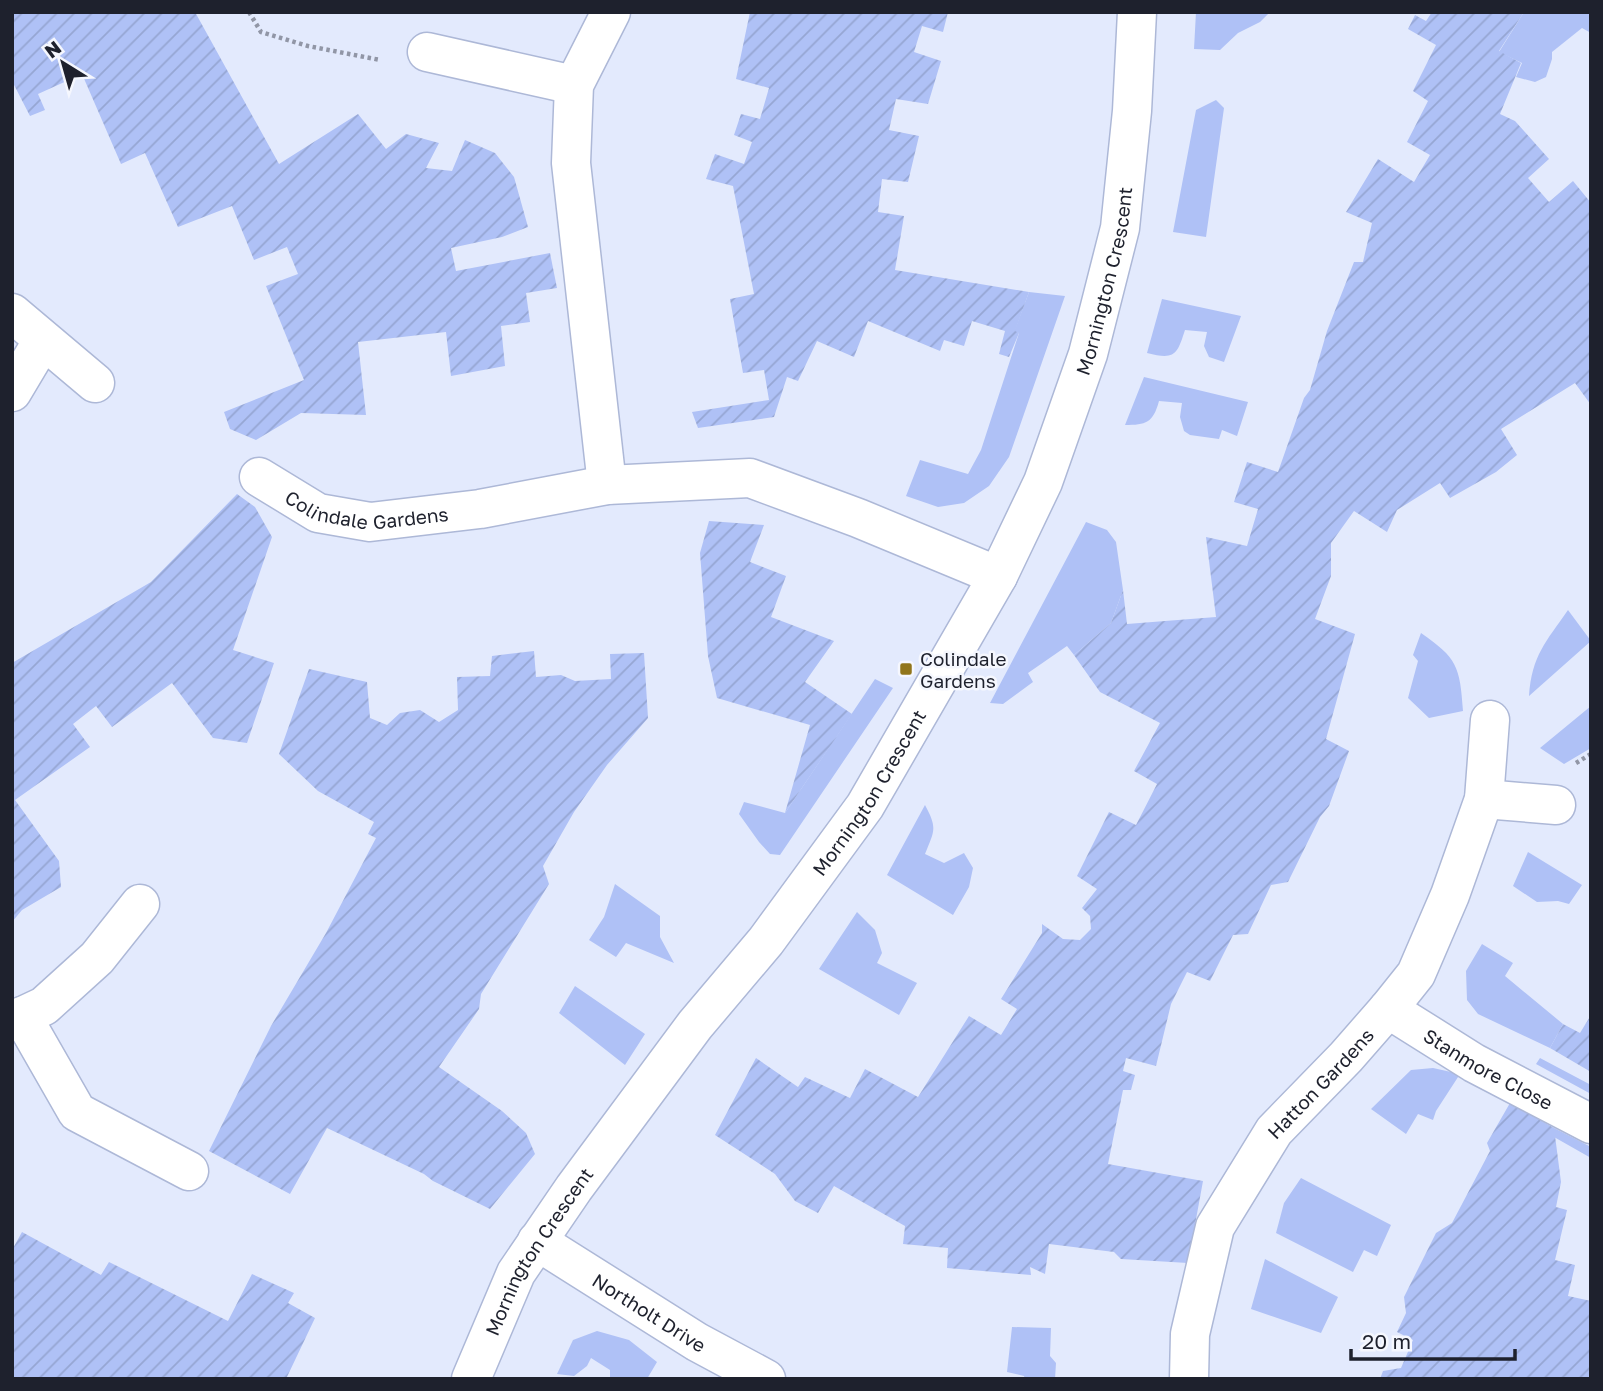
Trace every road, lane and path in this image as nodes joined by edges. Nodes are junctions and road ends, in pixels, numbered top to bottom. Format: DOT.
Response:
graph roads {
  1 [pos="249,12"];
  2 [pos="611,12"];
  3 [pos="1137,12"];
  4 [pos="428,52"];
  5 [pos="574,85"];
  6 [pos="12,313"];
  7 [pos="43,340"];
  8 [pos="94,383"];
  9 [pos="12,393"];
  10 [pos="259,477"];
  11 [pos="607,485"];
  12 [pos="998,576"];
  13 [pos="1490,720"];
  14 [pos="1484,799"];
  15 [pos="1556,805"];
  16 [pos="140,904"];
  17 [pos="1388,1009"];
  18 [pos="17,1019"];
  19 [pos="1591,1124"];
  20 [pos="189,1171"];
  21 [pos="537,1241"];
  22 [pos="471,1379"];
  23 [pos="766,1379"];
  24 [pos="1189,1379"];
  1 -- 4 [label="path"];
  2 -- 5 [label="street"];
  3 -- 12 [label="street, Mornington Crescent"];
  4 -- 5 [label="street"];
  5 -- 11 [label="street"];
  6 -- 7 [label="street"];
  7 -- 8 [label="street"];
  7 -- 9 [label="street"];
  10 -- 11 [label="street, Colindale Gardens"];
  11 -- 12 [label="street, Colindale Gardens"];
  12 -- 21 [label="street, Mornington Crescent"];
  13 -- 14 [label="street, Hatton Gardens"];
  14 -- 15 [label="street"];
  14 -- 17 [label="street, Hatton Gardens"];
  16 -- 18 [label="street"];
  17 -- 19 [label="street, Stanmore Close"];
  17 -- 24 [label="street, Hatton Gardens"];
  18 -- 20 [label="street"];
  21 -- 22 [label="street, Mornington Crescent"];
  21 -- 23 [label="street, Northolt Drive"];
}
